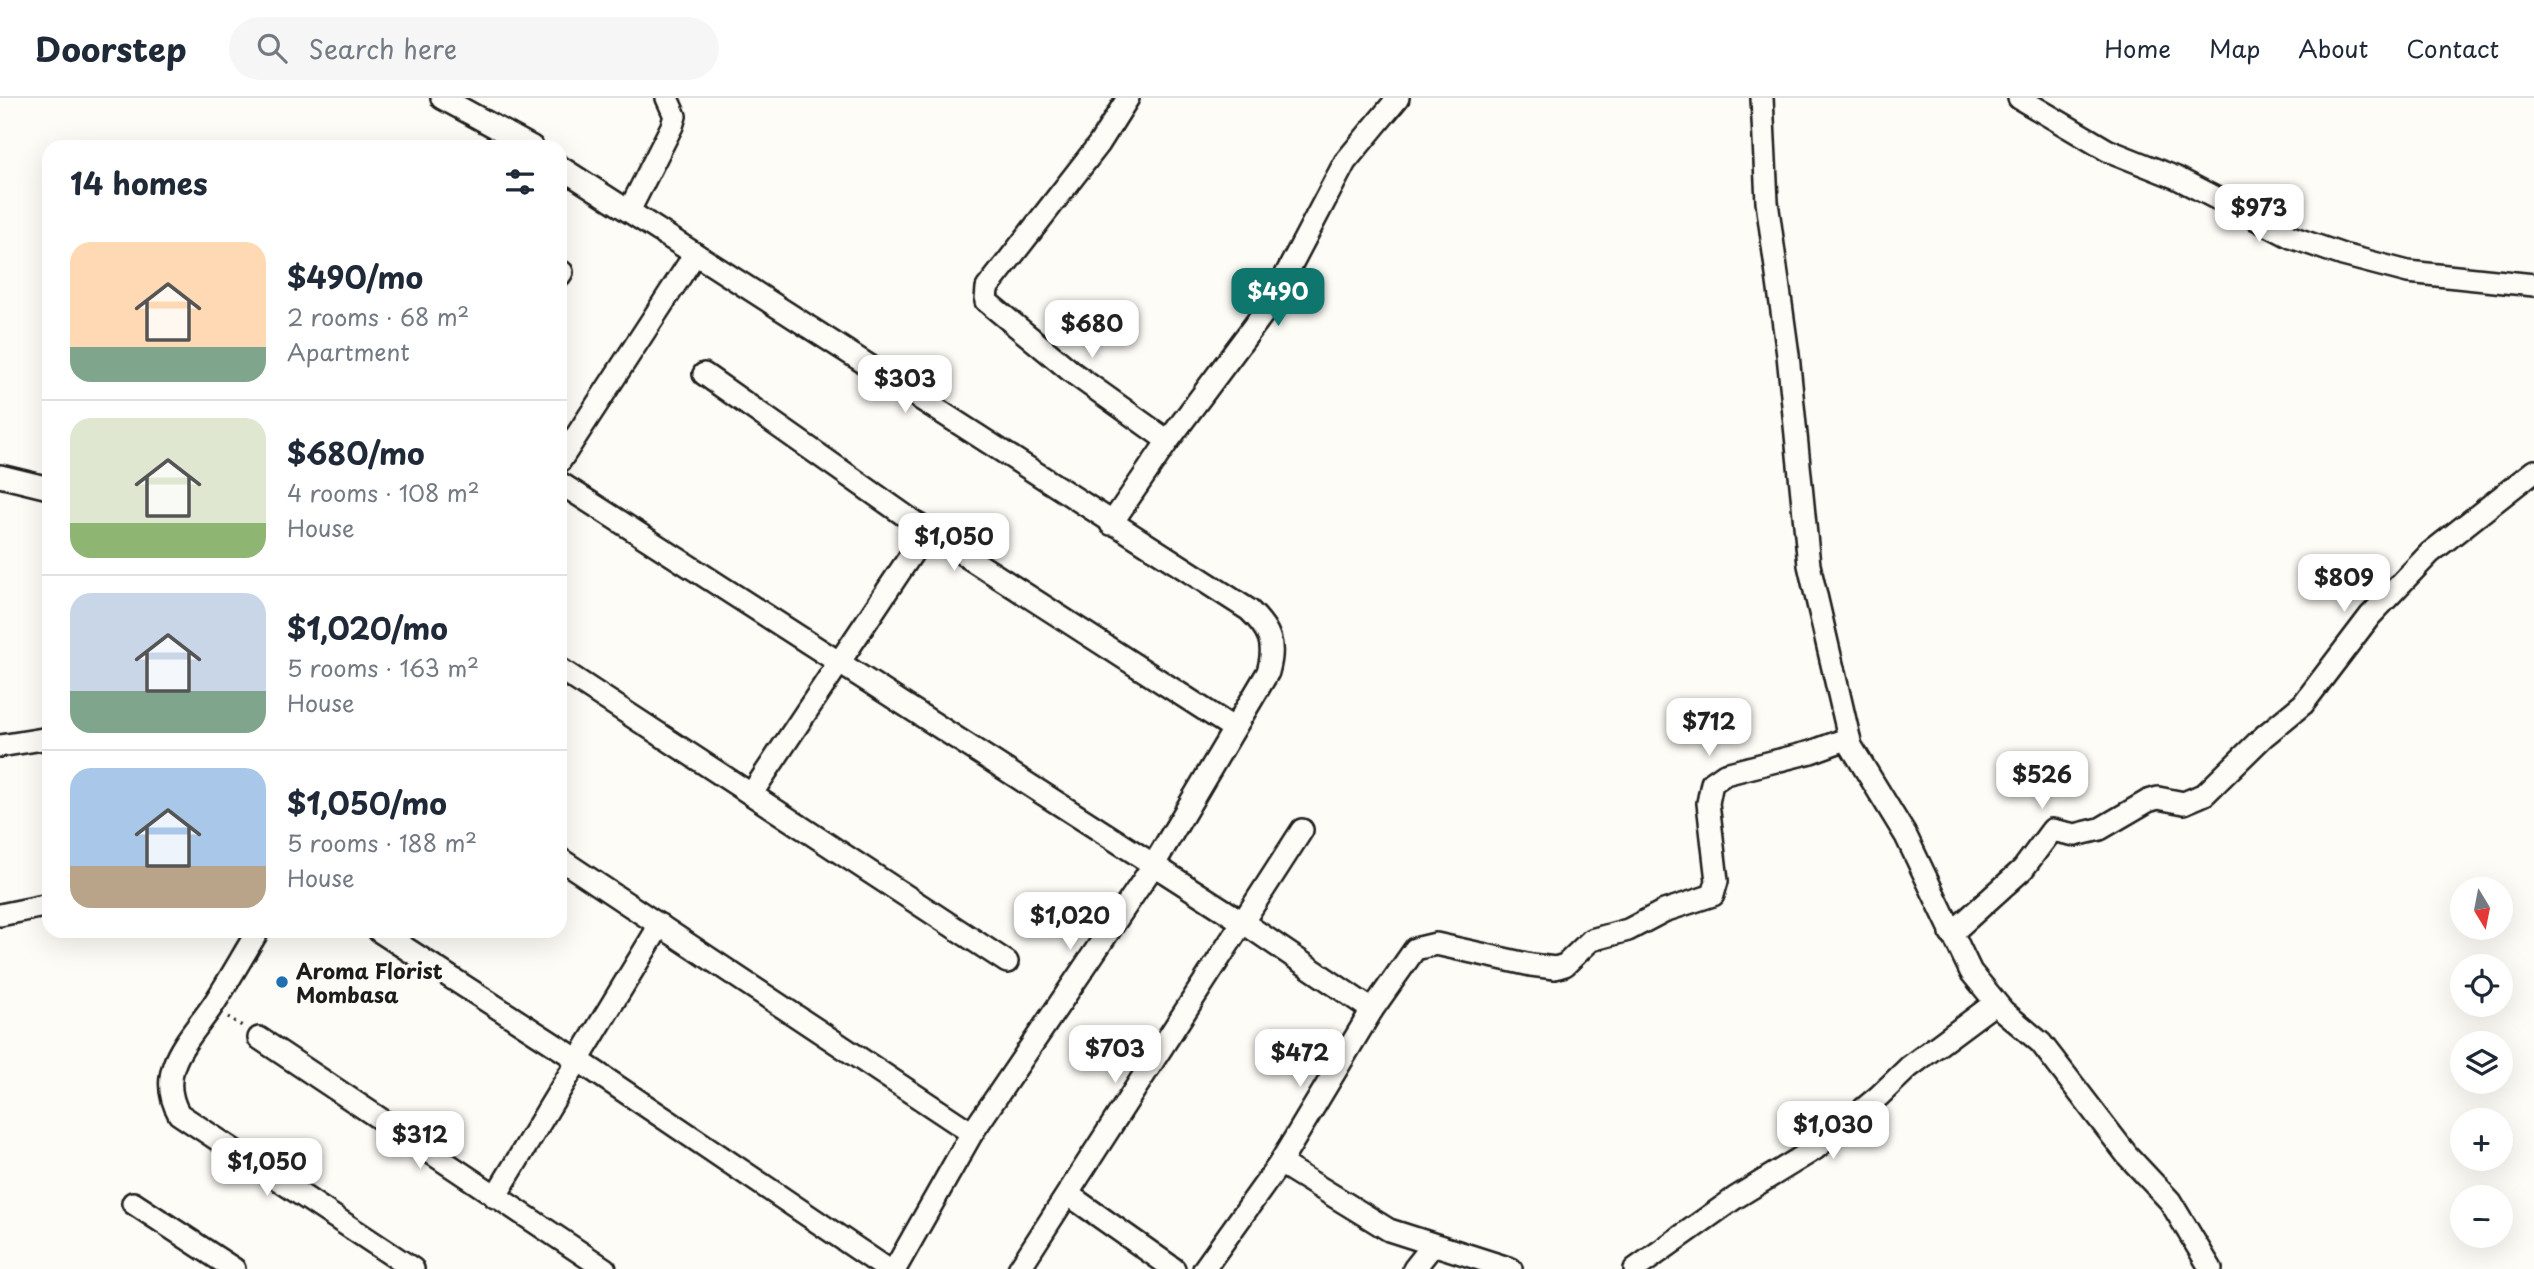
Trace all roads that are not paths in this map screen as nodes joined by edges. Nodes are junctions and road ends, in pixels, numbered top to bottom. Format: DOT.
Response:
graph roads {
  1 [pos="442,98"];
  2 [pos="667,98"];
  3 [pos="1128,98"];
  4 [pos="1398,98"];
  5 [pos="1762,98"];
  6 [pos="2019,98"];
  7 [pos="519,140"];
  8 [pos="567,171"];
  9 [pos="629,211"];
  10 [pos="695,254"];
  11 [pos="2534,285"];
  12 [pos="704,374"];
  13 [pos="567,434"];
  14 [pos="1168,441"];
  15 [pos="2534,471"];
  16 [pos="0,475"];
  17 [pos="42,486"];
  18 [pos="567,488"];
  19 [pos="1111,524"];
  20 [pos="927,531"];
  21 [pos="837,663"];
  22 [pos="567,674"];
  23 [pos="1233,729"];
  24 [pos="1849,738"];
  25 [pos="42,739"];
  26 [pos="0,746"];
  27 [pos="752,793"];
  28 [pos="1303,830"];
  29 [pos="567,864"];
  30 [pos="1153,866"];
  31 [pos="42,906"];
  32 [pos="0,915"];
  33 [pos="1244,923"];
  34 [pos="660,925"];
  35 [pos="1951,934"];
  36 [pos="254,938"];
  37 [pos="390,938"];
  38 [pos="1007,962"];
  39 [pos="1995,1003"];
  40 [pos="1372,1010"];
  41 [pos="258,1038"];
  42 [pos="578,1060"];
  43 [pos="972,1133"];
  44 [pos="1280,1163"];
  45 [pos="1069,1195"];
  46 [pos="495,1196"];
  47 [pos="133,1203"];
  48 [pos="1433,1245"];
  49 [pos="234,1269"];
  50 [pos="414,1269"];
  51 [pos="606,1269"];
  52 [pos="887,1269"];
  53 [pos="895,1269"];
  54 [pos="1019,1269"];
  55 [pos="1174,1269"];
  56 [pos="1204,1269"];
  57 [pos="1414,1269"];
  58 [pos="1511,1269"];
  59 [pos="1635,1269"];
  60 [pos="2211,1269"];
  1 -- 7 [label="street"];
  2 -- 9 [label="street"];
  3 -- 14 [label="street"];
  4 -- 14 [label="street"];
  5 -- 24 [label="street"];
  6 -- 11 [label="street"];
  8 -- 9 [label="street"];
  9 -- 10 [label="street"];
  10 -- 13 [label="street"];
  10 -- 19 [label="street"];
  12 -- 20 [label="street"];
  14 -- 19 [label="street"];
  15 -- 35 [label="street"];
  16 -- 17 [label="street"];
  18 -- 21 [label="street"];
  19 -- 23 [label="street"];
  20 -- 21 [label="street"];
  20 -- 23 [label="street"];
  21 -- 27 [label="street"];
  21 -- 30 [label="street"];
  22 -- 27 [label="street"];
  23 -- 30 [label="street"];
  24 -- 35 [label="street"];
  24 -- 40 [label="street"];
  25 -- 26 [label="street"];
  27 -- 38 [label="street"];
  28 -- 33 [label="street"];
  29 -- 34 [label="street"];
  30 -- 33 [label="street"];
  30 -- 43 [label="street"];
  31 -- 32 [label="street"];
  33 -- 40 [label="street"];
  33 -- 45 [label="street"];
  34 -- 42 [label="street"];
  34 -- 43 [label="street"];
  35 -- 39 [label="street"];
  36 -- 50 [label="street"];
  37 -- 42 [label="street"];
  39 -- 59 [label="street"];
  39 -- 60 [label="street"];
  40 -- 44 [label="street"];
  41 -- 46 [label="street"];
  42 -- 46 [label="street"];
  42 -- 52 [label="street"];
  43 -- 53 [label="street"];
  44 -- 48 [label="street"];
  44 -- 56 [label="street"];
  45 -- 54 [label="street"];
  45 -- 55 [label="street"];
  46 -- 51 [label="street"];
  47 -- 49 [label="street"];
  48 -- 57 [label="street"];
  48 -- 58 [label="street"];
}
